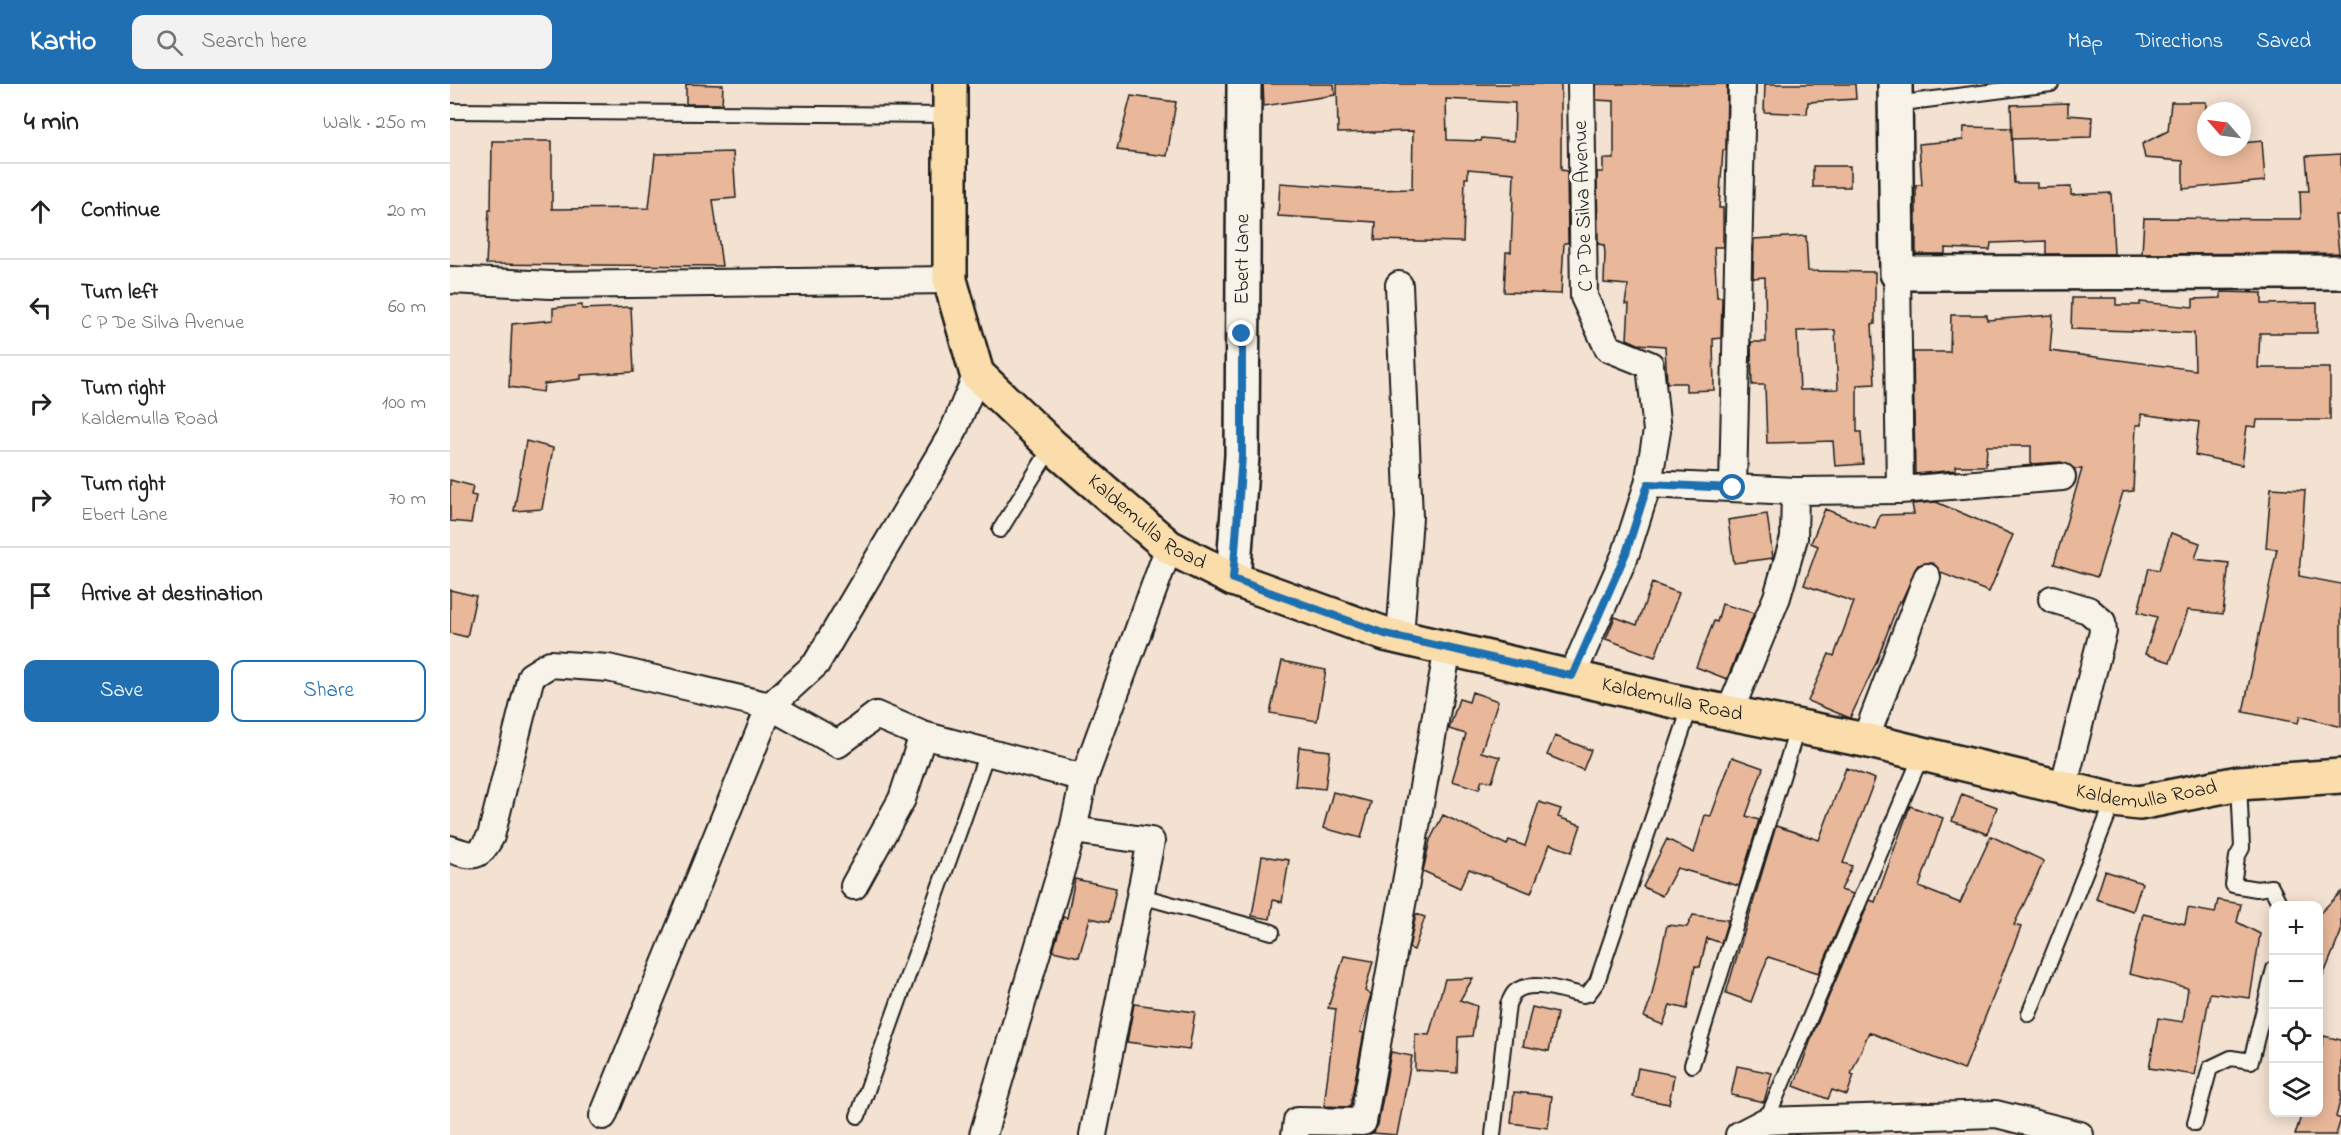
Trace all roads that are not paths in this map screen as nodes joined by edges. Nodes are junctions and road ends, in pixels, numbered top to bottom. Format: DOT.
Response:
graph roads {
  1 [pos="1244,84"];
  2 [pos="1581,84"];
  3 [pos="1742,84"];
  4 [pos="2050,84"];
  5 [pos="1894,94"];
  6 [pos="950,100"];
  7 [pos="450,111"];
  8 [pos="2341,272"];
  9 [pos="1897,273"];
  10 [pos="450,280"];
  11 [pos="950,280"];
  12 [pos="1399,285"];
  13 [pos="977,374"];
  14 [pos="1052,446"];
  15 [pos="2062,477"];
  16 [pos="1648,484"];
  17 [pos="1733,488"];
  18 [pos="1900,490"];
  19 [pos="1796,491"];
  20 [pos="1000,530"];
  21 [pos="1169,547"];
  22 [pos="1927,577"];
  23 [pos="1233,579"];
  24 [pos="2052,599"];
  25 [pos="1400,637"];
  26 [pos="1448,648"];
  27 [pos="1572,676"];
  28 [pos="1691,705"];
  29 [pos="770,706"];
  30 [pos="1730,711"];
  31 [pos="1798,726"];
  32 [pos="924,735"];
  33 [pos="1865,740"];
  34 [pos="988,750"];
  35 [pos="1922,754"];
  36 [pos="2341,776"];
  37 [pos="1084,778"];
  38 [pos="2238,783"];
  39 [pos="2063,788"];
  40 [pos="2114,800"];
  41 [pos="1073,830"];
  42 [pos="450,849"];
  43 [pos="854,886"];
  44 [pos="1141,896"];
  45 [pos="2278,901"];
  46 [pos="1272,932"];
  47 [pos="2269,989"];
  48 [pos="2030,1014"];
  49 [pos="1692,1065"];
  50 [pos="603,1116"];
  51 [pos="858,1116"];
  52 [pos="1766,1121"];
  53 [pos="2195,1123"];
  54 [pos="983,1135"];
  55 [pos="1094,1135"];
  56 [pos="1295,1135"];
  57 [pos="1493,1135"];
  58 [pos="1739,1135"];
  59 [pos="2080,1135"];
  1 -- 23 [label="street, Ebert Lane"];
  2 -- 16 [label="street, C P De Silva Avenue"];
  3 -- 17 [label="street"];
  4 -- 5 [label="lane"];
  5 -- 9 [label="street"];
  6 -- 7 [label="lane"];
  6 -- 11 [label="main road"];
  8 -- 9 [label="street"];
  9 -- 18 [label="street"];
  10 -- 11 [label="street"];
  11 -- 13 [label="main road"];
  12 -- 25 [label="street"];
  13 -- 14 [label="main road, Kaldemulla Road"];
  13 -- 29 [label="street"];
  14 -- 20 [label="lane"];
  14 -- 21 [label="main road, Kaldemulla Road"];
  15 -- 18 [label="street"];
  16 -- 17 [label="street"];
  16 -- 27 [label="street, C P De Silva Avenue"];
  17 -- 19 [label="street"];
  18 -- 19 [label="street"];
  19 -- 30 [label="street"];
  21 -- 23 [label="main road, Kaldemulla Road"];
  21 -- 37 [label="street"];
  22 -- 33 [label="street"];
  23 -- 25 [label="main road, Kaldemulla Road"];
  24 -- 39 [label="street"];
  25 -- 26 [label="main road, Kaldemulla Road"];
  26 -- 27 [label="main road, Kaldemulla Road"];
  26 -- 56 [label="street"];
  27 -- 28 [label="main road, Kaldemulla Road"];
  28 -- 30 [label="main road, Kaldemulla Road"];
  28 -- 57 [label="lane"];
  29 -- 32 [label="street"];
  29 -- 42 [label="street"];
  29 -- 50 [label="street"];
  30 -- 31 [label="main road, Kaldemulla Road"];
  31 -- 33 [label="main road, Kaldemulla Road"];
  31 -- 49 [label="lane"];
  32 -- 34 [label="street"];
  32 -- 43 [label="street"];
  33 -- 35 [label="main road, Kaldemulla Road"];
  34 -- 37 [label="street"];
  34 -- 51 [label="lane"];
  35 -- 39 [label="main road, Kaldemulla Road"];
  35 -- 52 [label="lane"];
  36 -- 38 [label="main road, Kaldemulla Road"];
  37 -- 41 [label="street"];
  38 -- 40 [label="main road, Kaldemulla Road"];
  38 -- 45 [label="lane"];
  39 -- 40 [label="main road, Kaldemulla Road"];
  40 -- 48 [label="lane"];
  41 -- 44 [label="street"];
  41 -- 54 [label="street"];
  44 -- 46 [label="lane"];
  44 -- 55 [label="street"];
  47 -- 53 [label="lane"];
  52 -- 58 [label="street"];
  52 -- 59 [label="street"];
}
